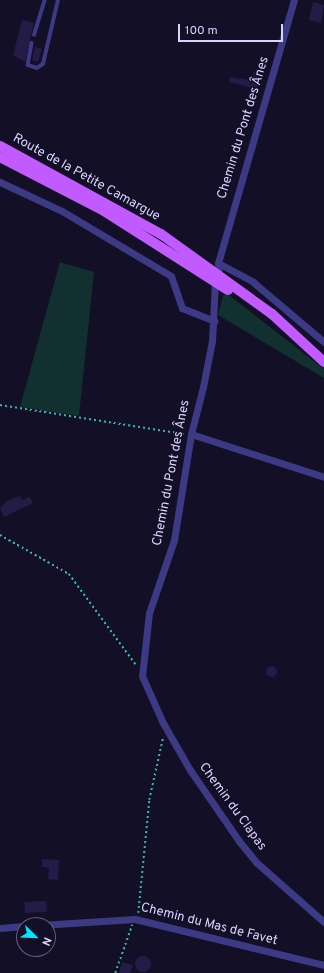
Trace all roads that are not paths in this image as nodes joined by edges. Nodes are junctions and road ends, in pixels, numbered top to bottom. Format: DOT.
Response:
graph roads {
  1 [pos="45,0"];
  2 [pos="58,0"];
  3 [pos="294,0"];
  4 [pos="34,35"];
  5 [pos="32,43"];
  6 [pos="0,146"];
  7 [pos="0,157"];
  8 [pos="0,182"];
  9 [pos="211,269"];
  10 [pos="221,282"];
  11 [pos="214,321"];
  12 [pos="324,342"];
  13 [pos="324,362"];
  14 [pos="191,434"];
  15 [pos="324,478"];
  16 [pos="167,730"];
  17 [pos="324,922"];
  18 [pos="56,924"];
  19 [pos="16,927"];
  20 [pos="0,928"];
  21 [pos="324,965"];
  1 -- 4 [label="lane"];
  2 -- 5 [label="lane"];
  3 -- 9 [label="street, Chemin du Pont des Ânes"];
  6 -- 9 [label="main road, Route de la Petite Camargue"];
  7 -- 9 [label="main road, Route de la Petite Camargue"];
  8 -- 11 [label="street"];
  9 -- 10 [label="main road, Route de la Petite Camargue"];
  9 -- 12 [label="street"];
  10 -- 11 [label="street, Chemin du Pont des Ânes"];
  10 -- 13 [label="main road, Route de la Petite Camargue"];
  11 -- 14 [label="street, Chemin du Pont des Ânes"];
  14 -- 15 [label="street"];
  14 -- 16 [label="street, Chemin du Pont des Ânes"];
  16 -- 17 [label="street, Chemin du Clapas"];
  18 -- 21 [label="street, Chemin du Mas de Favet"];
  19 -- 20 [label="street"];
}
